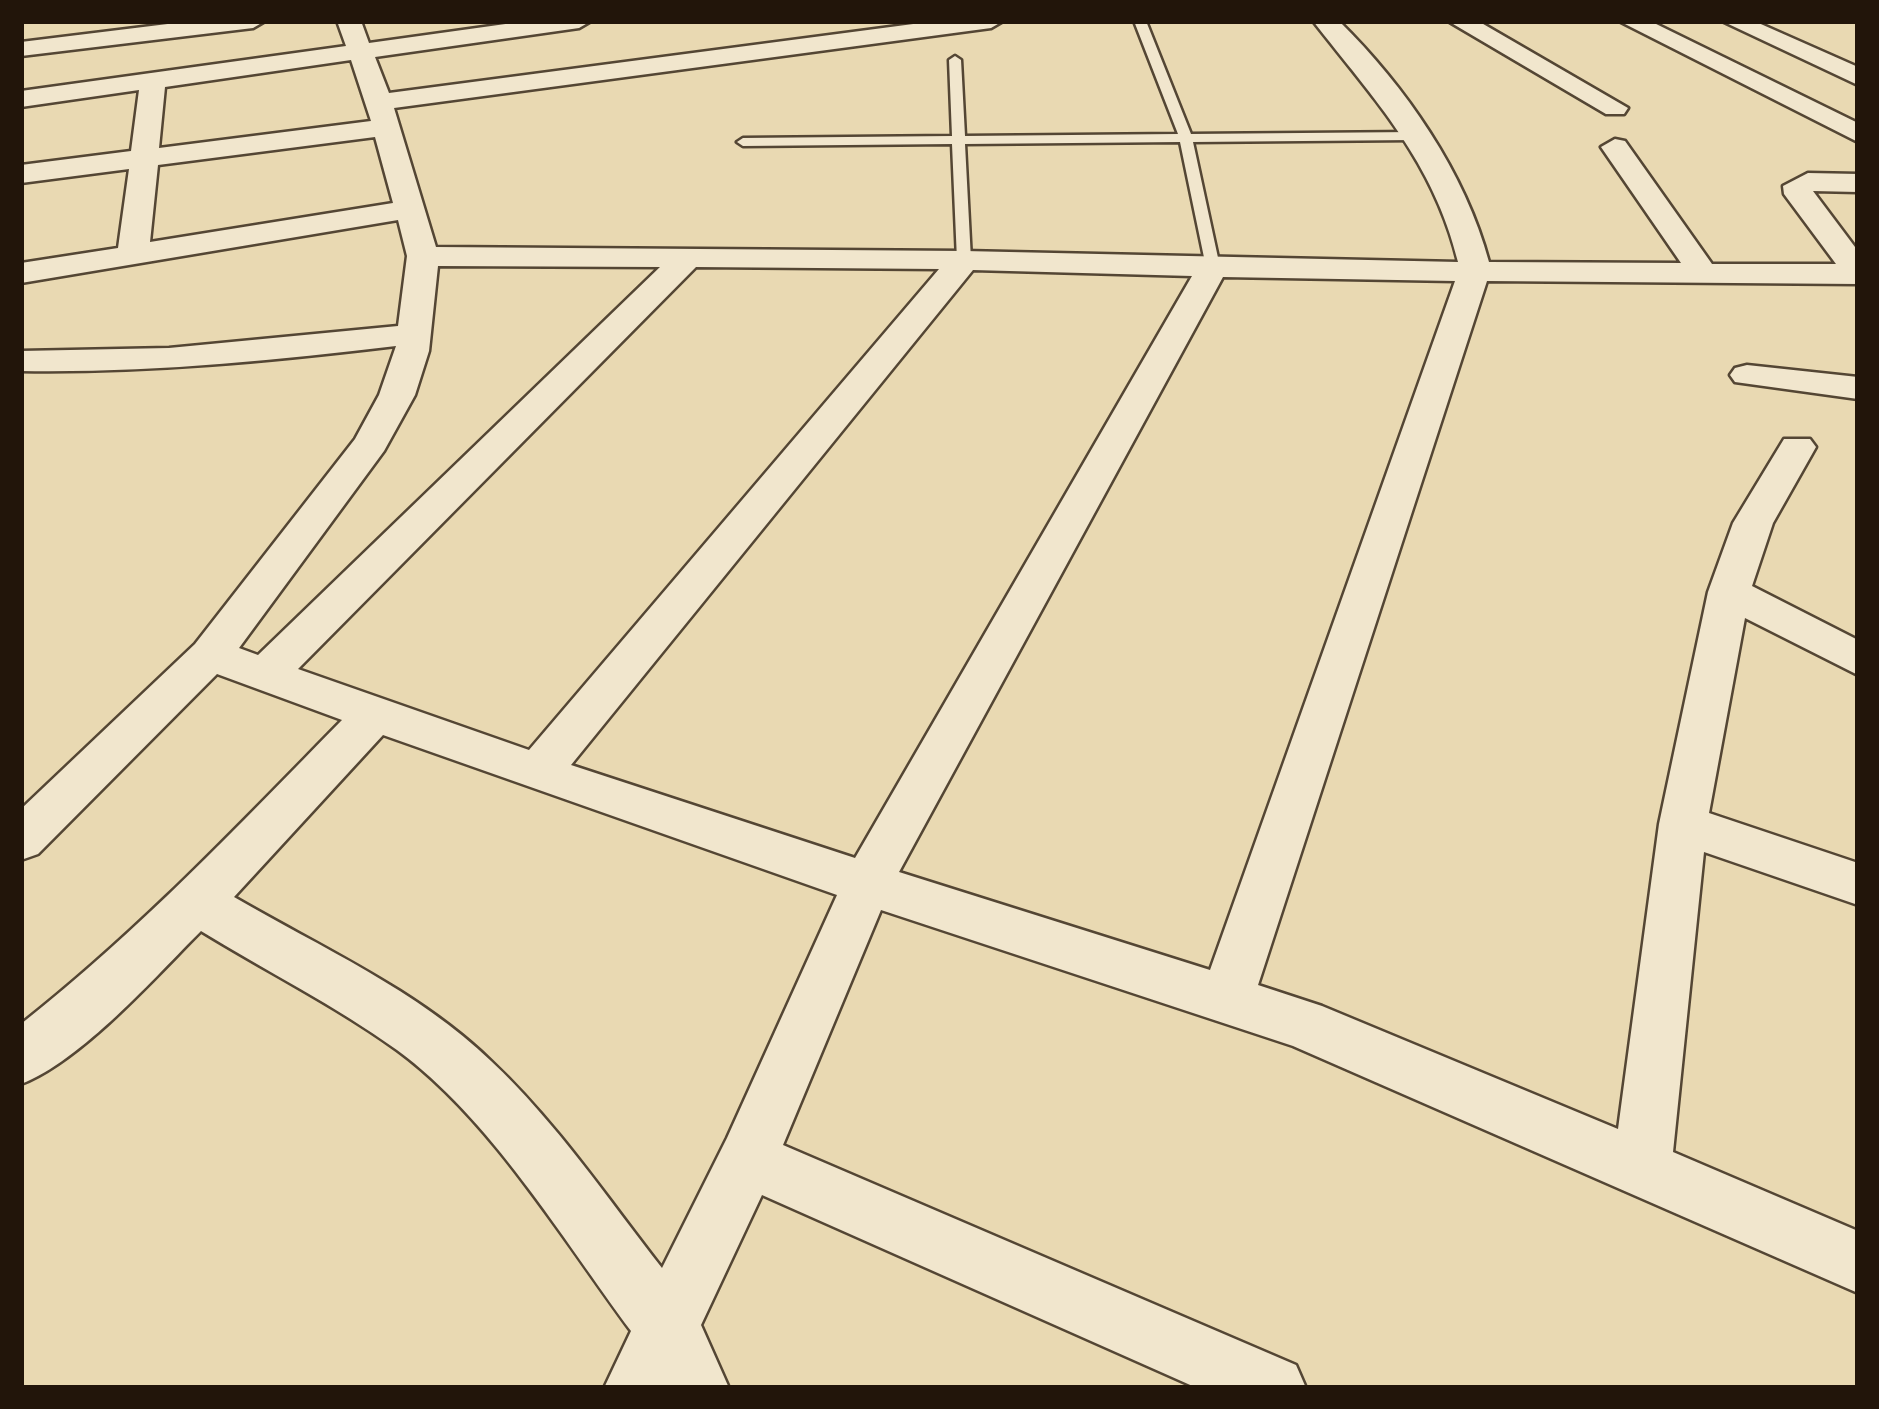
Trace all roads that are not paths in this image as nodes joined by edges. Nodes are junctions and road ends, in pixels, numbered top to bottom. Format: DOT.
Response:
graph roads {
  1 [pos="253,21"];
  2 [pos="579,21"];
  3 [pos="991,21"];
  4 [pos="1140,21"];
  5 [pos="1325,21"];
  6 [pos="1460,21"];
  7 [pos="1631,21"];
  8 [pos="1734,21"];
  9 [pos="357,36"];
  10 [pos="21,49"];
  11 [pos="955,60"];
  12 [pos="1858,77"];
  13 [pos="153,80"];
  14 [pos="21,99"];
  15 [pos="1616,108"];
  16 [pos="382,115"];
  17 [pos="1858,134"];
  18 [pos="1414,136"];
  19 [pos="1186,139"];
  20 [pos="961,140"];
  21 [pos="743,142"];
  22 [pos="1616,147"];
  23 [pos="146,158"];
  24 [pos="21,174"];
  25 [pos="1858,184"];
  26 [pos="410,209"];
  27 [pos="133,255"];
  28 [pos="423,256"];
  29 [pos="690,256"];
  30 [pos="964,260"];
  31 [pos="1214,267"];
  32 [pos="1475,269"];
  33 [pos="1701,270"];
  34 [pos="21,273"];
  35 [pos="1858,273"];
  36 [pos="414,334"];
  37 [pos="21,361"];
  38 [pos="1748,375"];
  39 [pos="1858,388"];
  40 [pos="1797,447"];
  41 [pos="1729,592"];
  42 [pos="210,655"];
  43 [pos="1858,659"];
  44 [pos="265,675"];
  45 [pos="375,714"];
  46 [pos="538,772"];
  47 [pos="1683,824"];
  48 [pos="21,840"];
  49 [pos="868,884"];
  50 [pos="1858,884"];
  51 [pos="197,902"];
  52 [pos="1226,999"];
  53 [pos="21,1058"];
  54 [pos="748,1159"];
  55 [pos="1642,1168"];
  56 [pos="1858,1262"];
  57 [pos="669,1329"];
  58 [pos="637,1388"];
  59 [pos="696,1388"];
  60 [pos="1273,1388"];
  1 -- 10 [label="street"];
  2 -- 9 [label="street"];
  3 -- 16 [label="street"];
  4 -- 19 [label="lane"];
  5 -- 18 [label="street"];
  6 -- 15 [label="street"];
  7 -- 17 [label="street"];
  8 -- 12 [label="street"];
  9 -- 13 [label="street"];
  9 -- 16 [label="street"];
  11 -- 20 [label="lane"];
  13 -- 14 [label="street"];
  13 -- 23 [label="street"];
  16 -- 23 [label="street"];
  16 -- 26 [label="street"];
  18 -- 19 [label="lane"];
  18 -- 32 [label="street"];
  19 -- 20 [label="lane"];
  19 -- 31 [label="lane"];
  20 -- 21 [label="lane"];
  20 -- 30 [label="lane"];
  22 -- 33 [label="street"];
  23 -- 24 [label="street"];
  23 -- 27 [label="street"];
  25 -- 35 [label="street"];
  26 -- 27 [label="street"];
  26 -- 28 [label="street"];
  27 -- 34 [label="street"];
  28 -- 29 [label="street"];
  28 -- 36 [label="street"];
  29 -- 30 [label="street"];
  29 -- 44 [label="street"];
  30 -- 31 [label="street"];
  30 -- 46 [label="street"];
  31 -- 32 [label="street"];
  31 -- 49 [label="street"];
  32 -- 33 [label="street"];
  32 -- 52 [label="street"];
  33 -- 35 [label="street"];
  36 -- 37 [label="street"];
  36 -- 42 [label="street"];
  38 -- 39 [label="street"];
  40 -- 41 [label="street"];
  41 -- 43 [label="street"];
  41 -- 47 [label="street"];
  42 -- 44 [label="street"];
  42 -- 48 [label="street"];
  44 -- 45 [label="street"];
  45 -- 46 [label="street"];
  45 -- 51 [label="street"];
  46 -- 49 [label="street"];
  47 -- 50 [label="street"];
  47 -- 55 [label="street"];
  49 -- 52 [label="street"];
  49 -- 54 [label="street"];
  51 -- 53 [label="street"];
  51 -- 57 [label="street"];
  52 -- 55 [label="street"];
  54 -- 57 [label="street"];
  54 -- 60 [label="street"];
  55 -- 56 [label="street"];
  57 -- 58 [label="street"];
  57 -- 59 [label="street"];
}
